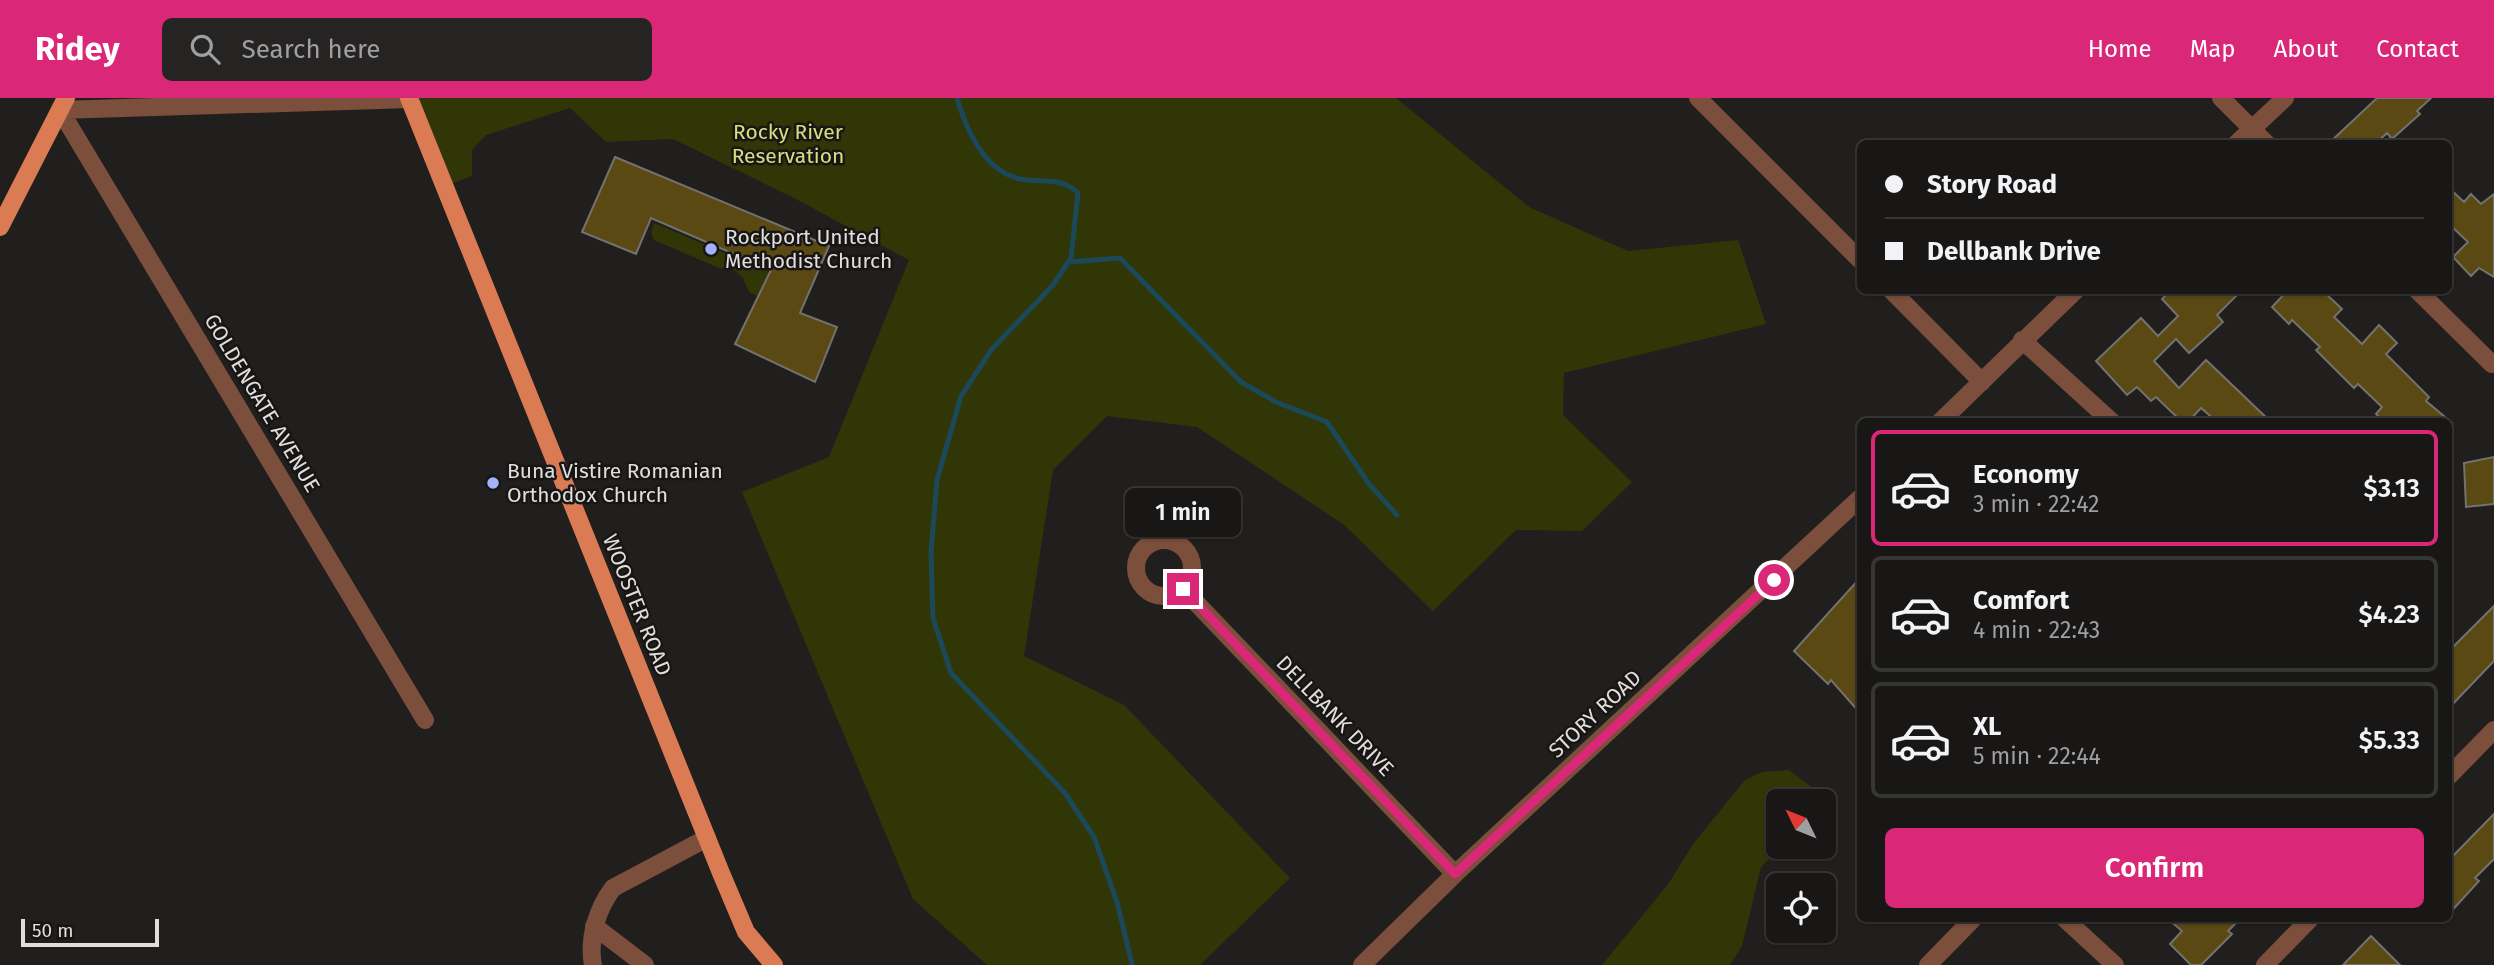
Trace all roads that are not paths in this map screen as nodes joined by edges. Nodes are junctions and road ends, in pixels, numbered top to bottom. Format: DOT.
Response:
graph roads {
  1 [pos="1698,98"];
  2 [pos="2221,98"];
  3 [pos="2285,98"];
  4 [pos="409,99"];
  5 [pos="63,104"];
  6 [pos="2252,129"];
  7 [pos="2240,140"];
  8 [pos="2263,140"];
  9 [pos="0,227"];
  10 [pos="1857,257"];
  11 [pos="1895,294"];
  12 [pos="2072,294"];
  13 [pos="2421,294"];
  14 [pos="2022,340"];
  15 [pos="2492,364"];
  16 [pos="1982,382"];
  17 [pos="1944,418"];
  18 [pos="2108,418"];
  19 [pos="1857,501"];
  20 [pos="1183,589"];
  21 [pos="425,720"];
  22 [pos="2494,730"];
  23 [pos="2452,773"];
  24 [pos="707,838"];
  25 [pos="1455,874"];
  26 [pos="1970,922"];
  27 [pos="2068,922"];
  28 [pos="2307,922"];
  29 [pos="594,926"];
  30 [pos="593,965"];
  31 [pos="645,965"];
  32 [pos="774,965"];
  33 [pos="1362,965"];
  34 [pos="1928,965"];
  35 [pos="2115,965"];
  36 [pos="2265,965"];
  1 -- 10 [label="street"];
  2 -- 6 [label="street"];
  3 -- 6 [label="street"];
  4 -- 5 [label="street"];
  4 -- 24 [label="main road, WOOSTER ROAD"];
  5 -- 9 [label="main road"];
  5 -- 21 [label="street, GOLDENGATE AVENUE"];
  6 -- 7 [label="street"];
  6 -- 8 [label="street"];
  11 -- 16 [label="street"];
  12 -- 14 [label="street"];
  13 -- 15 [label="street"];
  14 -- 16 [label="street"];
  14 -- 18 [label="street"];
  16 -- 17 [label="street"];
  19 -- 25 [label="street, STORY ROAD"];
  20 -- 25 [label="street, DELLBANK DRIVE"];
  22 -- 23 [label="street"];
  24 -- 29 [label="street"];
  24 -- 32 [label="main road, WOOSTER ROAD"];
  25 -- 33 [label="street, STORY ROAD"];
  26 -- 34 [label="street"];
  27 -- 35 [label="street"];
  28 -- 36 [label="street"];
  29 -- 30 [label="street"];
  29 -- 31 [label="street"];
}
